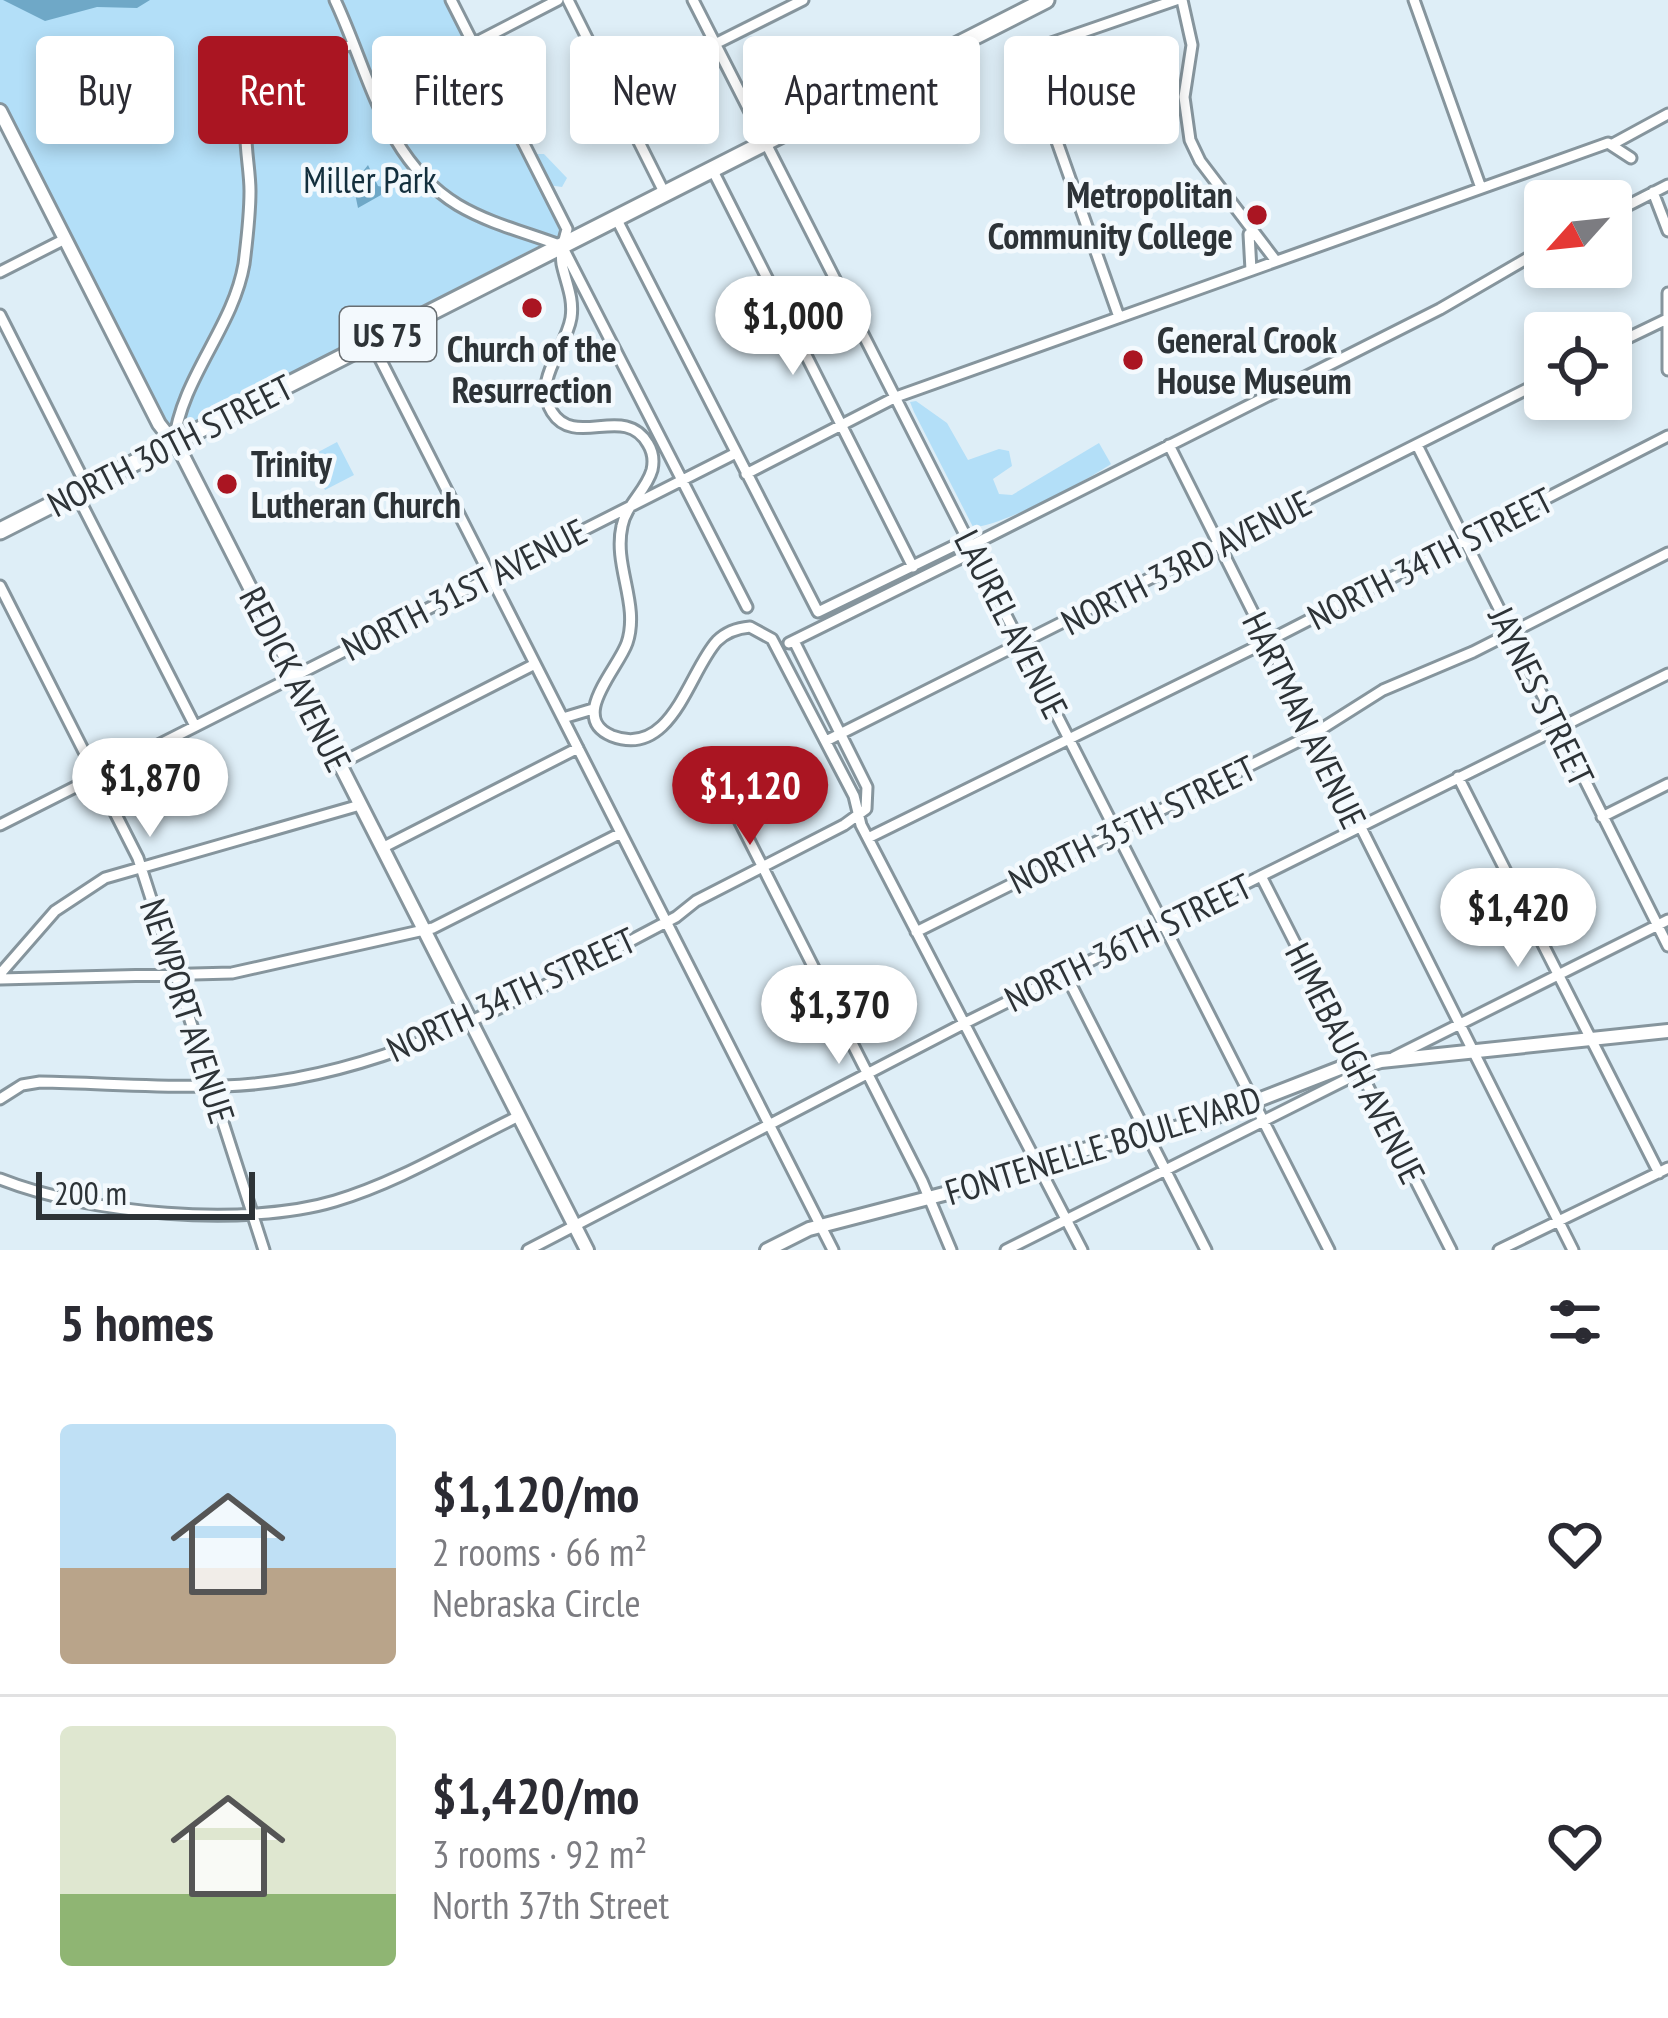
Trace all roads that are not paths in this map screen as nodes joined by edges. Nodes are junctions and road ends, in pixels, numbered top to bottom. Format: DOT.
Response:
graph roads {
  1 [pos="335,0"];
  2 [pos="451,0"];
  3 [pos="558,0"];
  4 [pos="568,0"];
  5 [pos="693,0"];
  6 [pos="802,0"];
  7 [pos="1046,0"];
  8 [pos="1179,0"];
  9 [pos="1414,0"];
  10 [pos="468,36"];
  11 [pos="488,36"];
  12 [pos="712,36"];
  13 [pos="975,36"];
  14 [pos="1072,36"];
  15 [pos="719,42"];
  16 [pos="353,44"];
  17 [pos="719,50"];
  18 [pos="743,97"];
  19 [pos="0,111"];
  20 [pos="1668,114"];
  21 [pos="524,144"];
  22 [pos="762,144"];
  23 [pos="767,144"];
  24 [pos="1058,144"];
  25 [pos="1611,145"];
  26 [pos="1631,158"];
  27 [pos="712,169"];
  28 [pos="1668,185"];
  29 [pos="1481,188"];
  30 [pos="1653,193"];
  31 [pos="665,194"];
  32 [pos="1632,204"];
  33 [pos="616,218"];
  34 [pos="1248,229"];
  35 [pos="1668,231"];
  36 [pos="65,239"];
  37 [pos="562,246"];
  38 [pos="1524,260"];
  39 [pos="1276,261"];
  40 [pos="1251,270"];
  41 [pos="0,272"];
  42 [pos="1668,292"];
  43 [pos="0,315"];
  44 [pos="1119,317"];
  45 [pos="1665,320"];
  46 [pos="1632,336"];
  47 [pos="372,343"];
  48 [pos="1668,370"];
  49 [pos="1524,391"];
  50 [pos="896,397"];
  51 [pos="842,425"];
  52 [pos="1668,436"];
  53 [pos="174,442"];
  54 [pos="1417,445"];
  55 [pos="1169,446"];
  56 [pos="736,453"];
  57 [pos="746,474"];
  58 [pos="683,480"];
  59 [pos="81,490"];
  60 [pos="633,504"];
  61 [pos="1,528"];
  62 [pos="1465,540"];
  63 [pos="972,545"];
  64 [pos="1220,547"];
  65 [pos="1668,553"];
  66 [pos="914,567"];
  67 [pos="490,576"];
  68 [pos="0,586"];
  69 [pos="747,607"];
  70 [pos="1511,633"];
  71 [pos="794,641"];
  72 [pos="1268,641"];
  73 [pos="1022,644"];
  74 [pos="778,648"];
  75 [pos="535,664"];
  76 [pos="1668,674"];
  77 [pos="293,675"];
  78 [pos="593,709"];
  79 [pos="563,718"];
  80 [pos="195,725"];
  81 [pos="1558,728"];
  82 [pos="1315,733"];
  83 [pos="841,734"];
  84 [pos="1070,739"];
  85 [pos="826,741"];
  86 [pos="578,748"];
  87 [pos="339,764"];
  88 [pos="97,777"];
  89 [pos="717,777"];
  90 [pos="1459,778"];
  91 [pos="1668,784"];
  92 [pos="360,805"];
  93 [pos="859,815"];
  94 [pos="1602,817"];
  95 [pos="0,825"];
  96 [pos="1360,827"];
  97 [pos="1117,831"];
  98 [pos="621,833"];
  99 [pos="868,838"];
  100 [pos="382,848"];
  101 [pos="141,866"];
  102 [pos="763,866"];
  103 [pos="1261,876"];
  104 [pos="668,921"];
  105 [pos="1663,923"];
  106 [pos="1163,924"];
  107 [pos="424,930"];
  108 [pos="916,932"];
  109 [pos="1668,946"];
  110 [pos="1065,973"];
  111 [pos="1558,975"];
  112 [pos="0,976"];
  113 [pos="177,977"];
  114 [pos="470,1020"];
  115 [pos="965,1023"];
  116 [pos="1458,1025"];
  117 [pos="1668,1031"];
  118 [pos="1591,1039"];
  119 [pos="1472,1051"];
  120 [pos="1387,1060"];
  121 [pos="1358,1068"];
  122 [pos="867,1073"];
  123 [pos="212,1085"];
  124 [pos="0,1099"];
  125 [pos="1253,1101"];
  126 [pos="519,1116"];
  127 [pos="1263,1121"];
  128 [pos="769,1124"];
  129 [pos="1148,1134"];
  130 [pos="1037,1161"];
  131 [pos="1165,1169"];
  132 [pos="1664,1171"];
  133 [pos="0,1180"];
  134 [pos="928,1198"];
  135 [pos="253,1215"];
  136 [pos="1066,1219"];
  137 [pos="1559,1222"];
  138 [pos="821,1225"];
  139 [pos="575,1226"];
  140 [pos="264,1250"];
  141 [pos="528,1250"];
  142 [pos="587,1250"];
  143 [pos="767,1250"];
  144 [pos="833,1250"];
  145 [pos="951,1250"];
  146 [pos="1006,1250"];
  147 [pos="1082,1250"];
  148 [pos="1206,1250"];
  149 [pos="1328,1250"];
  150 [pos="1451,1250"];
  151 [pos="1499,1250"];
  152 [pos="1573,1250"];
  1 -- 16 [label="street"];
  2 -- 10 [label="street"];
  3 -- 11 [label="street"];
  4 -- 31 [label="street"];
  5 -- 12 [label="street, LAUREL AVENUE"];
  6 -- 15 [label="street"];
  7 -- 13 [label="highway, NORTH 30TH STREET / US 75"];
  8 -- 14 [label="street"];
  8 -- 34 [label="street"];
  9 -- 29 [label="street"];
  16 -- 37 [label="street"];
  16 -- 53 [label="street"];
  17 -- 18 [label="street, LAUREL AVENUE"];
  19 -- 36 [label="street, REDICK AVENUE"];
  20 -- 25 [label="street"];
  21 -- 37 [label="street"];
  22 -- 27 [label="highway, NORTH 30TH STREET / US 75"];
  23 -- 50 [label="street, LAUREL AVENUE"];
  24 -- 44 [label="street"];
  25 -- 26 [label="street"];
  25 -- 29 [label="street"];
  27 -- 31 [label="highway, NORTH 30TH STREET / US 75"];
  27 -- 51 [label="street"];
  28 -- 30 [label="street"];
  29 -- 39 [label="street"];
  30 -- 32 [label="street"];
  30 -- 35 [label="street"];
  31 -- 33 [label="highway, NORTH 30TH STREET / US 75"];
  33 -- 37 [label="highway, NORTH 30TH STREET / US 75"];
  33 -- 56 [label="street"];
  34 -- 39 [label="street"];
  34 -- 40 [label="street"];
  36 -- 41 [label="street"];
  36 -- 53 [label="street, REDICK AVENUE"];
  37 -- 47 [label="highway, NORTH 30TH STREET / US 75"];
  37 -- 58 [label="street"];
  37 -- 60 [label="street"];
  38 -- 55 [label="street"];
  39 -- 40 [label="street"];
  40 -- 44 [label="street"];
  42 -- 45 [label="street"];
  43 -- 59 [label="street"];
  44 -- 50 [label="street"];
  45 -- 46 [label="street"];
  45 -- 48 [label="street"];
  47 -- 53 [label="highway, NORTH 30TH STREET / US 75"];
  47 -- 67 [label="street"];
  49 -- 54 [label="street, NORTH 33RD AVENUE"];
  50 -- 51 [label="street"];
  50 -- 63 [label="street, LAUREL AVENUE"];
  51 -- 57 [label="street"];
  51 -- 66 [label="street"];
  52 -- 62 [label="street, NORTH 34TH STREET"];
  53 -- 59 [label="highway, NORTH 30TH STREET / US 75"];
  53 -- 77 [label="street, REDICK AVENUE"];
  54 -- 62 [label="street, JAYNES STREET"];
  54 -- 64 [label="street, NORTH 33RD AVENUE"];
  55 -- 63 [label="street"];
  55 -- 64 [label="street, HARTMAN AVENUE"];
  56 -- 57 [label="street"];
  56 -- 58 [label="street, NORTH 31ST AVENUE"];
  57 -- 66 [label="street"];
  58 -- 60 [label="street, NORTH 31ST AVENUE"];
  58 -- 69 [label="street"];
  59 -- 61 [label="highway, NORTH 30TH STREET / US 75"];
  59 -- 80 [label="street"];
  60 -- 67 [label="street, NORTH 31ST AVENUE"];
  60 -- 78 [label="street"];
  62 -- 70 [label="street, JAYNES STREET"];
  62 -- 72 [label="street, NORTH 34TH STREET"];
  63 -- 66 [label="street"];
  63 -- 71 [label="street"];
  63 -- 73 [label="street, LAUREL AVENUE"];
  64 -- 72 [label="street, HARTMAN AVENUE"];
  64 -- 73 [label="street, NORTH 33RD AVENUE"];
  65 -- 70 [label="street, NORTH 35TH STREET"];
  67 -- 75 [label="street"];
  67 -- 77 [label="street, NORTH 31ST AVENUE"];
  68 -- 88 [label="street, NEWPORT AVENUE"];
  70 -- 81 [label="street, JAYNES STREET"];
  70 -- 82 [label="street, NORTH 35TH STREET"];
  71 -- 74 [label="street"];
  71 -- 83 [label="street"];
  72 -- 82 [label="street, HARTMAN AVENUE"];
  72 -- 84 [label="street, NORTH 34TH STREET"];
  73 -- 83 [label="street, NORTH 33RD AVENUE"];
  73 -- 84 [label="street, LAUREL AVENUE"];
  74 -- 78 [label="street"];
  74 -- 85 [label="street"];
  75 -- 79 [label="street"];
  75 -- 87 [label="street"];
  76 -- 81 [label="street, NORTH 36TH STREET"];
  77 -- 80 [label="street, NORTH 31ST AVENUE"];
  77 -- 87 [label="street, REDICK AVENUE"];
  78 -- 79 [label="street"];
  79 -- 86 [label="street"];
  80 -- 88 [label="street, NORTH 31ST AVENUE"];
  81 -- 90 [label="street, NORTH 36TH STREET"];
  81 -- 94 [label="street, JAYNES STREET"];
  82 -- 96 [label="street, HARTMAN AVENUE"];
  82 -- 97 [label="street, NORTH 35TH STREET"];
  83 -- 85 [label="street, NORTH 33RD AVENUE"];
  83 -- 93 [label="street"];
  84 -- 97 [label="street, LAUREL AVENUE"];
  84 -- 99 [label="street, NORTH 34TH STREET"];
  85 -- 93 [label="street"];
  86 -- 98 [label="street"];
  86 -- 100 [label="street"];
  87 -- 92 [label="street, REDICK AVENUE"];
  88 -- 95 [label="street, NORTH 31ST AVENUE"];
  88 -- 101 [label="street, NEWPORT AVENUE"];
  89 -- 102 [label="street"];
  90 -- 96 [label="street, NORTH 36TH STREET"];
  90 -- 111 [label="street"];
  91 -- 94 [label="street"];
  92 -- 100 [label="street, REDICK AVENUE"];
  92 -- 101 [label="street"];
  93 -- 99 [label="street"];
  93 -- 102 [label="street, NORTH 34TH STREET"];
  94 -- 105 [label="street, JAYNES STREET"];
  96 -- 103 [label="street, NORTH 36TH STREET"];
  96 -- 116 [label="street, HARTMAN AVENUE"];
  97 -- 106 [label="street, LAUREL AVENUE"];
  97 -- 108 [label="street, NORTH 35TH STREET"];
  98 -- 104 [label="street"];
  98 -- 107 [label="street"];
  99 -- 108 [label="street"];
  100 -- 107 [label="street, REDICK AVENUE"];
  101 -- 112 [label="street"];
  101 -- 113 [label="street, NEWPORT AVENUE"];
  102 -- 104 [label="street, NORTH 34TH STREET"];
  102 -- 122 [label="street"];
  103 -- 106 [label="street, NORTH 36TH STREET"];
  103 -- 121 [label="street, HIMEBAUGH AVENUE"];
  104 -- 114 [label="street, NORTH 34TH STREET"];
  104 -- 128 [label="street"];
  105 -- 109 [label="street, JAYNES STREET"];
  105 -- 111 [label="street"];
  106 -- 110 [label="street, NORTH 36TH STREET"];
  106 -- 125 [label="street, LAUREL AVENUE"];
  107 -- 113 [label="street"];
  107 -- 114 [label="street, REDICK AVENUE"];
  108 -- 115 [label="street"];
  110 -- 115 [label="street, NORTH 36TH STREET"];
  110 -- 129 [label="street"];
  111 -- 116 [label="street"];
  111 -- 118 [label="street"];
  112 -- 113 [label="street"];
  113 -- 123 [label="street, NEWPORT AVENUE"];
  114 -- 123 [label="street, NORTH 34TH STREET"];
  114 -- 126 [label="street, REDICK AVENUE"];
  115 -- 122 [label="street, NORTH 36TH STREET"];
  115 -- 130 [label="street"];
  116 -- 119 [label="street, HARTMAN AVENUE"];
  116 -- 120 [label="street"];
  117 -- 118 [label="street, FONTENELLE BOULEVARD"];
  118 -- 119 [label="street, FONTENELLE BOULEVARD"];
  118 -- 132 [label="street"];
  119 -- 120 [label="street, FONTENELLE BOULEVARD"];
  119 -- 137 [label="street, HARTMAN AVENUE"];
  120 -- 121 [label="street, FONTENELLE BOULEVARD"];
  121 -- 125 [label="street, FONTENELLE BOULEVARD"];
  121 -- 127 [label="street"];
  121 -- 150 [label="street, HIMEBAUGH AVENUE"];
  122 -- 128 [label="street, NORTH 36TH STREET"];
  122 -- 134 [label="street"];
  123 -- 124 [label="street, NORTH 34TH STREET"];
  123 -- 135 [label="street, NEWPORT AVENUE"];
  125 -- 127 [label="street, LAUREL AVENUE"];
  125 -- 129 [label="street, FONTENELLE BOULEVARD"];
  126 -- 135 [label="street"];
  126 -- 139 [label="street, REDICK AVENUE"];
  127 -- 131 [label="street"];
  127 -- 149 [label="street, LAUREL AVENUE"];
  128 -- 138 [label="street"];
  128 -- 139 [label="street, NORTH 36TH STREET"];
  129 -- 130 [label="street, FONTENELLE BOULEVARD"];
  129 -- 131 [label="street"];
  130 -- 134 [label="street, FONTENELLE BOULEVARD"];
  130 -- 136 [label="street"];
  131 -- 136 [label="street"];
  131 -- 148 [label="street"];
  132 -- 137 [label="street"];
  133 -- 135 [label="street"];
  134 -- 138 [label="street, FONTENELLE BOULEVARD"];
  134 -- 145 [label="street"];
  135 -- 140 [label="street, NEWPORT AVENUE"];
  136 -- 146 [label="street"];
  136 -- 147 [label="street"];
  137 -- 151 [label="street"];
  137 -- 152 [label="street, HARTMAN AVENUE"];
  138 -- 143 [label="street, FONTENELLE BOULEVARD"];
  138 -- 144 [label="street"];
  139 -- 141 [label="street, NORTH 36TH STREET"];
  139 -- 142 [label="street, REDICK AVENUE"];
}
